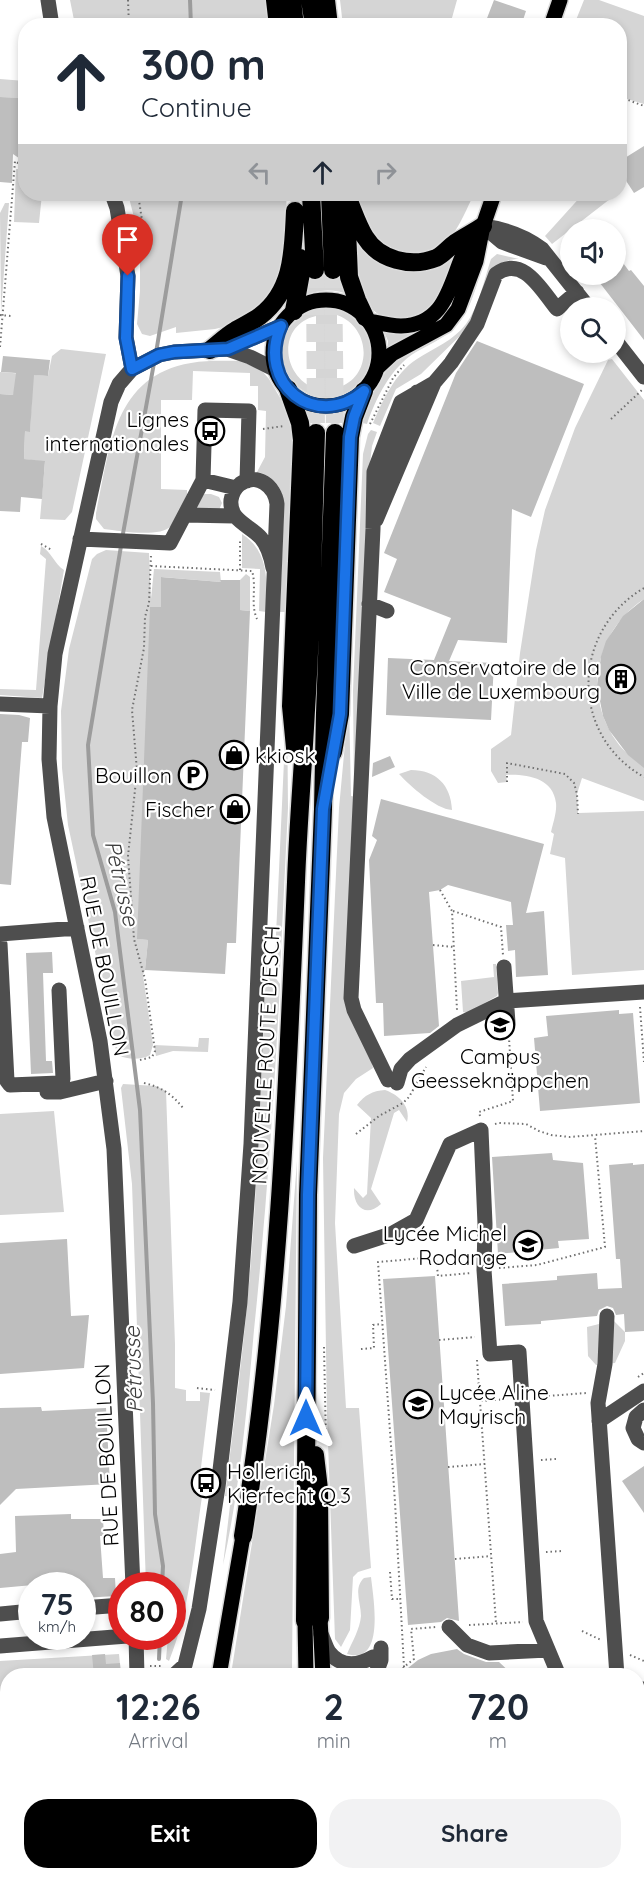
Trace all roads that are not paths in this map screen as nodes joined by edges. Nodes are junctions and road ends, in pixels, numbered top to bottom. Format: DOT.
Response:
graph roads {
  1 [pos="48,0"];
  2 [pos="275,0"];
  3 [pos="292,0"];
  4 [pos="310,0"];
  5 [pos="326,0"];
  6 [pos="560,0"];
  7 [pos="51,18"];
  8 [pos="277,18"];
  9 [pos="294,18"];
  10 [pos="313,18"];
  11 [pos="328,18"];
  12 [pos="554,18"];
  13 [pos="115,201"];
  14 [pos="311,201"];
  15 [pos="330,201"];
  16 [pos="346,201"];
  17 [pos="349,201"];
  18 [pos="492,201"];
  19 [pos="294,202"];
  20 [pos="483,226"];
  21 [pos="315,270"];
  22 [pos="333,270"];
  23 [pos="577,292"];
  24 [pos="581,297"];
  25 [pos="294,311"];
  26 [pos="367,319"];
  27 [pos="281,326"];
  28 [pos="219,349"];
  29 [pos="626,354"];
  30 [pos="131,368"];
  31 [pos="377,368"];
  32 [pos="276,370"];
  33 [pos="644,377"];
  34 [pos="434,383"];
  35 [pos="288,389"];
  36 [pos="364,391"];
  37 [pos="316,432"];
  38 [pos="335,433"];
  39 [pos="203,480"];
  40 [pos="242,484"];
  41 [pos="276,511"];
  42 [pos="185,515"];
  43 [pos="242,522"];
  44 [pos="373,528"];
  45 [pos="80,538"];
  46 [pos="273,568"];
  47 [pos="369,604"];
  48 [pos="387,611"];
  49 [pos="0,704"];
  50 [pos="50,706"];
  51 [pos="299,802"];
  52 [pos="323,809"];
  53 [pos="77,928"];
  54 [pos="0,934"];
  55 [pos="0,944"];
  56 [pos="504,966"];
  57 [pos="59,990"];
  58 [pos="642,992"];
  59 [pos="506,1001"];
  60 [pos="508,1023"];
  61 [pos="106,1081"];
  62 [pos="0,1094"];
  63 [pos="354,1246"];
  64 [pos="607,1316"];
  65 [pos="644,1391"];
  66 [pos="644,1410"];
  67 [pos="599,1421"];
  68 [pos="644,1443"];
  69 [pos="243,1536"];
  70 [pos="132,1572"];
  71 [pos="18,1612"];
  72 [pos="0,1614"];
  73 [pos="315,1624"];
  74 [pos="449,1627"];
  75 [pos="108,1637"];
  76 [pos="0,1646"];
  77 [pos="138,1650"];
  78 [pos="548,1650"];
  79 [pos="373,1657"];
  80 [pos="141,1668"];
  81 [pos="179,1668"];
  82 [pos="220,1668"];
  83 [pos="307,1668"];
  84 [pos="322,1668"];
  85 [pos="365,1668"];
  86 [pos="378,1668"];
  87 [pos="556,1668"];
  88 [pos="616,1668"];
  1 -- 7 [label="street"];
  2 -- 8 [label="highway"];
  3 -- 9 [label="highway"];
  4 -- 10 [label="highway"];
  5 -- 11 [label="highway"];
  6 -- 12 [label="main road"];
  13 -- 30 [label="street"];
  14 -- 21 [label="highway"];
  15 -- 22 [label="highway"];
  16 -- 26 [label="highway"];
  17 -- 20 [label="highway"];
  18 -- 20 [label="main road"];
  19 -- 25 [label="highway"];
  19 -- 28 [label="highway"];
  20 -- 23 [label="street"];
  20 -- 26 [label="main road"];
  20 -- 31 [label="main road"];
  23 -- 24 [label="street"];
  23 -- 34 [label="street"];
  25 -- 26 [label="main road"];
  25 -- 27 [label="main road"];
  26 -- 31 [label="main road"];
  27 -- 28 [label="street"];
  27 -- 32 [label="main road"];
  28 -- 30 [label="street"];
  28 -- 32 [label="street"];
  29 -- 33 [label="street"];
  30 -- 45 [label="street, RUE DE BOUILLON"];
  31 -- 36 [label="main road"];
  32 -- 35 [label="main road"];
  34 -- 44 [label="street"];
  34 -- 44 [label="street"];
  35 -- 36 [label="main road"];
  35 -- 51 [label="highway"];
  36 -- 52 [label="highway"];
  37 -- 51 [label="highway, NOUVELLE ROUTE D'ESCH"];
  38 -- 52 [label="highway"];
  39 -- 40 [label="street"];
  39 -- 40 [label="street"];
  39 -- 42 [label="street"];
  40 -- 41 [label="street"];
  40 -- 43 [label="street"];
  41 -- 43 [label="street"];
  41 -- 46 [label="street"];
  42 -- 43 [label="street"];
  42 -- 45 [label="street"];
  43 -- 46 [label="street"];
  44 -- 47 [label="street"];
  45 -- 50 [label="street, RUE DE BOUILLON"];
  46 -- 81 [label="street"];
  47 -- 48 [label="street"];
  47 -- 59 [label="street"];
  49 -- 50 [label="street"];
  50 -- 53 [label="street, RUE DE BOUILLON"];
  51 -- 69 [label="highway, NOUVELLE ROUTE D'ESCH"];
  52 -- 73 [label="highway"];
  53 -- 54 [label="street"];
  53 -- 61 [label="street, RUE DE BOUILLON"];
  55 -- 57 [label="street"];
  56 -- 59 [label="street"];
  58 -- 59 [label="street"];
  59 -- 60 [label="street"];
  61 -- 62 [label="street"];
  61 -- 70 [label="street, RUE DE BOUILLON"];
  63 -- 78 [label="street"];
  64 -- 67 [label="street"];
  65 -- 67 [label="street"];
  66 -- 68 [label="street"];
  67 -- 88 [label="street"];
  69 -- 82 [label="main road, NOUVELLE ROUTE D'ESCH"];
  71 -- 72 [label="street"];
  73 -- 79 [label="street"];
  73 -- 83 [label="main road"];
  73 -- 84 [label="main road"];
  74 -- 78 [label="street"];
  75 -- 76 [label="street"];
  77 -- 80 [label="street"];
  78 -- 87 [label="street"];
  79 -- 85 [label="street"];
  79 -- 86 [label="street"];
}
